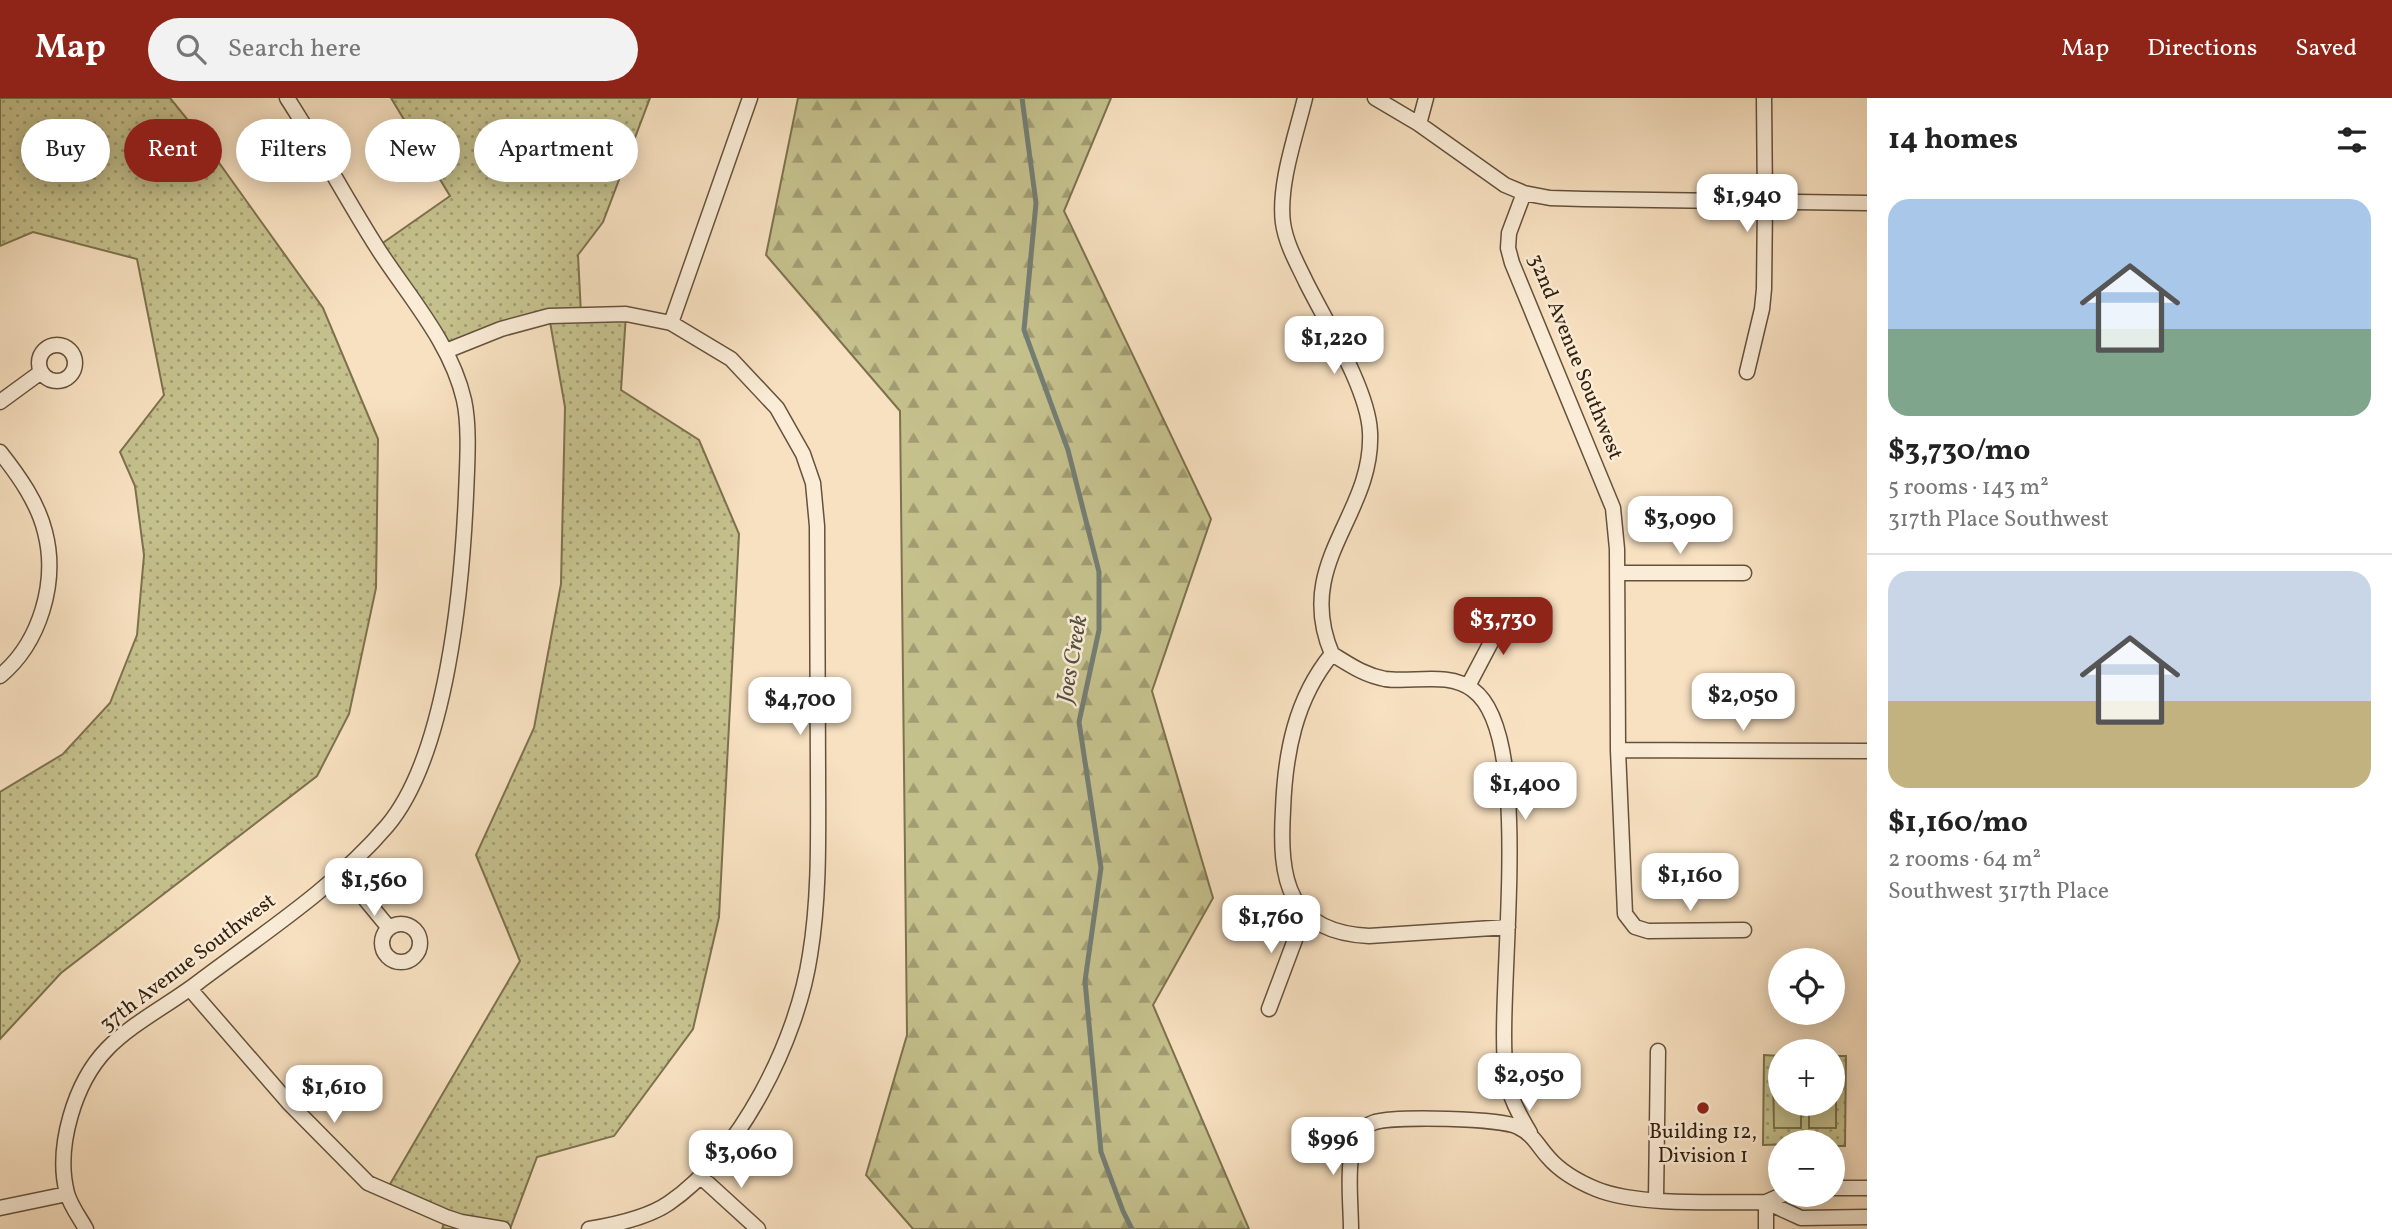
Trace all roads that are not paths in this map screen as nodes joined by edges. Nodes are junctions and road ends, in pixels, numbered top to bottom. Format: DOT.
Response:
graph roads {
  1 [pos="287,98"];
  2 [pos="750,98"];
  3 [pos="1305,98"];
  4 [pos="1375,98"];
  5 [pos="1426,98"];
  6 [pos="1764,98"];
  7 [pos="1419,124"];
  8 [pos="1524,193"];
  9 [pos="1765,203"];
  10 [pos="1867,203"];
  11 [pos="671,323"];
  12 [pos="446,351"];
  13 [pos="41,372"];
  14 [pos="1747,372"];
  15 [pos="0,402"];
  16 [pos="0,453"];
  17 [pos="1617,573"];
  18 [pos="1744,573"];
  19 [pos="1508,610"];
  20 [pos="1332,654"];
  21 [pos="0,676"];
  22 [pos="1468,686"];
  23 [pos="1618,750"];
  24 [pos="1867,751"];
  25 [pos="343,872"];
  26 [pos="1305,912"];
  27 [pos="1508,927"];
  28 [pos="389,928"];
  29 [pos="1744,930"];
  30 [pos="190,989"];
  31 [pos="1269,1009"];
  32 [pos="1658,1051"];
  33 [pos="1530,1133"];
  34 [pos="701,1177"];
  35 [pos="1845,1188"];
  36 [pos="1867,1188"];
  37 [pos="67,1194"];
  38 [pos="1656,1199"];
  39 [pos="1766,1202"];
  40 [pos="0,1208"];
  41 [pos="1867,1217"];
  42 [pos="86,1229"];
  43 [pos="503,1229"];
  44 [pos="589,1229"];
  45 [pos="758,1229"];
  46 [pos="1351,1229"];
  47 [pos="1766,1229"];
  1 -- 12 [label="street, 37th Avenue Southwest"];
  2 -- 11 [label="street"];
  3 -- 20 [label="street"];
  4 -- 7 [label="street"];
  5 -- 7 [label="street"];
  6 -- 9 [label="street"];
  7 -- 8 [label="street"];
  8 -- 9 [label="street"];
  8 -- 17 [label="street, 32nd Avenue Southwest"];
  9 -- 10 [label="street"];
  9 -- 14 [label="street"];
  11 -- 12 [label="street"];
  11 -- 34 [label="street"];
  12 -- 25 [label="street, 37th Avenue Southwest"];
  13 -- 15 [label="street"];
  16 -- 21 [label="street"];
  17 -- 18 [label="street"];
  17 -- 23 [label="street, 32nd Avenue Southwest"];
  19 -- 22 [label="street"];
  20 -- 22 [label="street"];
  20 -- 26 [label="street"];
  22 -- 27 [label="street"];
  23 -- 24 [label="street"];
  23 -- 29 [label="street, 32nd Avenue Southwest"];
  25 -- 28 [label="street"];
  25 -- 30 [label="street, 37th Avenue Southwest"];
  26 -- 27 [label="street"];
  26 -- 31 [label="street"];
  27 -- 33 [label="street"];
  30 -- 37 [label="street, 37th Avenue Southwest"];
  30 -- 43 [label="street"];
  32 -- 38 [label="street"];
  33 -- 38 [label="street"];
  33 -- 46 [label="street"];
  34 -- 44 [label="street"];
  34 -- 45 [label="street"];
  35 -- 36 [label="street"];
  37 -- 40 [label="street"];
  37 -- 42 [label="street"];
  38 -- 39 [label="street"];
  39 -- 41 [label="street"];
  39 -- 47 [label="street"];
}
